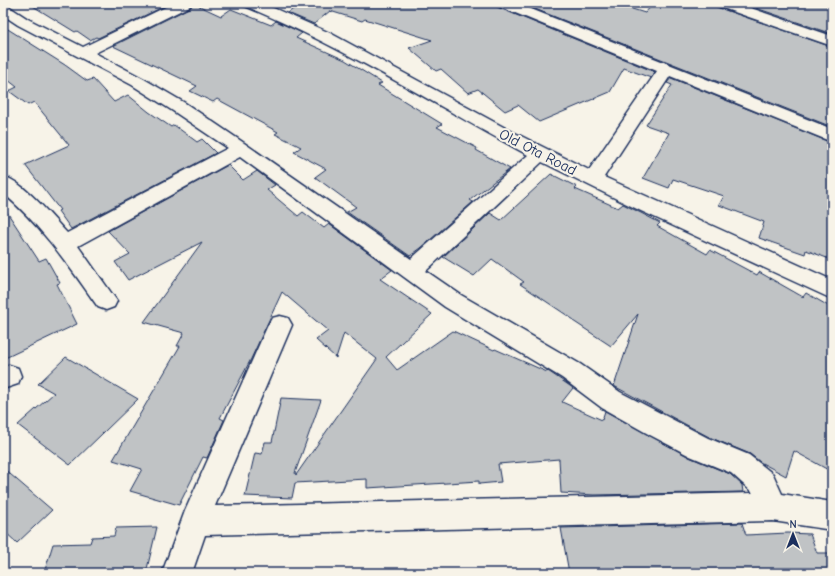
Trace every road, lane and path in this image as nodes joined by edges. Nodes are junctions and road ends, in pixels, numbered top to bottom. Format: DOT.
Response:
graph roads {
  1 [pos="185,3"];
  2 [pos="250,3"];
  3 [pos="503,3"];
  4 [pos="722,3"];
  5 [pos="3,9"];
  6 [pos="832,41"];
  7 [pos="83,53"];
  8 [pos="667,70"];
  9 [pos="832,136"];
  10 [pos="241,149"];
  11 [pos="540,154"];
  12 [pos="593,179"];
  13 [pos="3,183"];
  14 [pos="65,244"];
  15 [pos="411,272"];
  16 [pos="832,290"];
  17 [pos="106,301"];
  18 [pos="280,325"];
  19 [pos="773,507"];
  20 [pos="832,516"];
  21 [pos="195,521"];
  22 [pos="177,573"];
  1 -- 7 [label="street"];
  2 -- 11 [label="street, Old Ota Road"];
  3 -- 8 [label="street"];
  4 -- 6 [label="street"];
  5 -- 7 [label="street"];
  7 -- 10 [label="street"];
  8 -- 9 [label="street"];
  8 -- 12 [label="street"];
  10 -- 14 [label="street"];
  10 -- 15 [label="street"];
  11 -- 12 [label="street, Old Ota Road"];
  11 -- 15 [label="street"];
  12 -- 16 [label="street, Old Ota Road"];
  13 -- 14 [label="street"];
  14 -- 17 [label="street"];
  15 -- 19 [label="street"];
  18 -- 21 [label="street"];
  19 -- 20 [label="street"];
  19 -- 21 [label="street"];
  21 -- 22 [label="street"];
}
